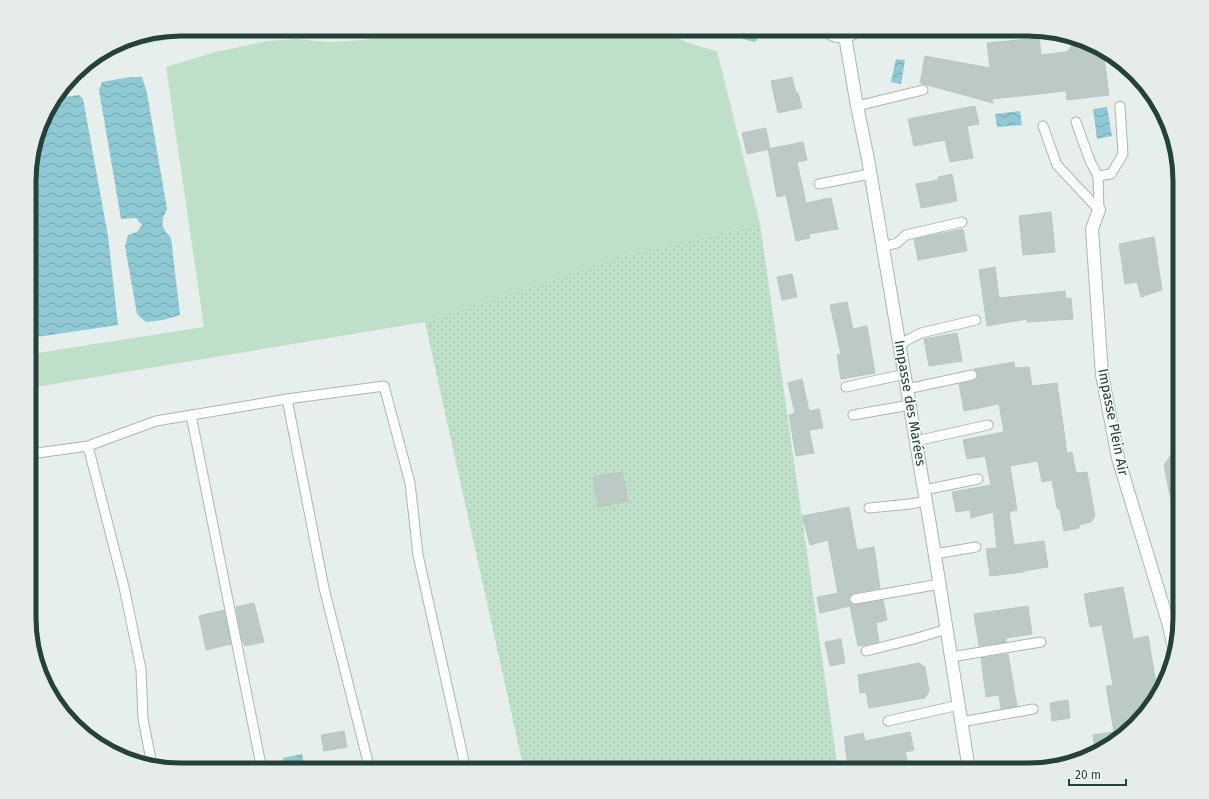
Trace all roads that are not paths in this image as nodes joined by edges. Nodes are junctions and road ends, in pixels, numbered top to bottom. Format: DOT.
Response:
graph roads {
  1 [pos="836,36"];
  2 [pos="845,36"];
  3 [pos="923,90"];
  4 [pos="857,106"];
  5 [pos="1120,106"];
  6 [pos="1076,122"];
  7 [pos="1043,126"];
  8 [pos="870,174"];
  9 [pos="1098,176"];
  10 [pos="819,184"];
  11 [pos="1099,210"];
  12 [pos="962,222"];
  13 [pos="883,247"];
  14 [pos="976,320"];
  15 [pos="900,344"];
  16 [pos="905,374"];
  17 [pos="972,375"];
  18 [pos="846,387"];
  19 [pos="907,389"];
  20 [pos="287,400"];
  21 [pos="910,405"];
  22 [pos="191,415"];
  23 [pos="853,415"];
  24 [pos="988,425"];
  25 [pos="916,441"];
  26 [pos="88,446"];
  27 [pos="36,453"];
  28 [pos="978,479"];
  29 [pos="925,495"];
  30 [pos="870,508"];
  31 [pos="976,547"];
  32 [pos="935,554"];
  33 [pos="940,584"];
  34 [pos="855,599"];
  35 [pos="947,629"];
  36 [pos="1172,638"];
  37 [pos="1041,642"];
  38 [pos="866,651"];
  39 [pos="951,657"];
  40 [pos="958,705"];
  41 [pos="1033,709"];
  42 [pos="888,721"];
  43 [pos="961,722"];
  44 [pos="151,760"];
  45 [pos="261,763"];
  46 [pos="368,763"];
  47 [pos="464,763"];
  48 [pos="968,763"];
  1 -- 2 [label="street"];
  2 -- 4 [label="street, Impasse des Marées"];
  3 -- 4 [label="lane"];
  4 -- 8 [label="street, Impasse des Marées"];
  5 -- 9 [label="lane"];
  6 -- 9 [label="lane"];
  7 -- 11 [label="lane"];
  8 -- 10 [label="lane"];
  8 -- 13 [label="street, Impasse des Marées"];
  9 -- 11 [label="lane"];
  11 -- 36 [label="street, Impasse Plein Air"];
  12 -- 13 [label="lane"];
  13 -- 15 [label="street, Impasse des Marées"];
  14 -- 15 [label="lane"];
  15 -- 16 [label="street, Impasse des Marées"];
  16 -- 18 [label="lane"];
  16 -- 19 [label="street, Impasse des Marées"];
  17 -- 19 [label="lane"];
  19 -- 21 [label="street, Impasse des Marées"];
  20 -- 22 [label="lane"];
  20 -- 46 [label="lane"];
  20 -- 47 [label="lane"];
  21 -- 23 [label="lane"];
  21 -- 25 [label="street, Impasse des Marées"];
  22 -- 26 [label="lane"];
  22 -- 45 [label="lane"];
  24 -- 25 [label="lane"];
  25 -- 29 [label="street, Impasse des Marées"];
  26 -- 27 [label="lane"];
  26 -- 44 [label="lane"];
  28 -- 29 [label="lane"];
  29 -- 30 [label="lane"];
  29 -- 32 [label="street, Impasse des Marées"];
  31 -- 32 [label="lane"];
  32 -- 33 [label="street, Impasse des Marées"];
  33 -- 34 [label="lane"];
  33 -- 35 [label="street, Impasse des Marées"];
  35 -- 38 [label="lane"];
  35 -- 39 [label="street, Impasse des Marées"];
  37 -- 39 [label="lane"];
  39 -- 40 [label="street, Impasse des Marées"];
  40 -- 42 [label="lane"];
  40 -- 43 [label="street, Impasse des Marées"];
  41 -- 43 [label="lane"];
  43 -- 48 [label="street, Impasse des Marées"];
}
